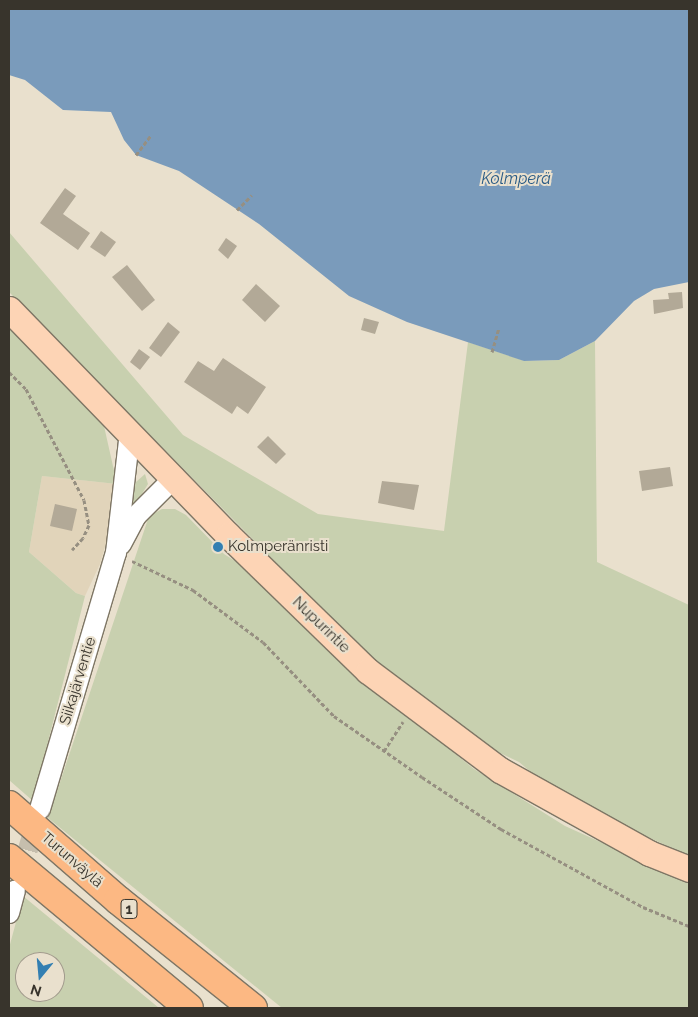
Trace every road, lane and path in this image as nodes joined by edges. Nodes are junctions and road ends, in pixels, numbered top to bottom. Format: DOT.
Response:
graph roads {
  1 [pos="151,135"];
  2 [pos="136,155"];
  3 [pos="252,195"];
  4 [pos="237,210"];
  5 [pos="9,308"];
  6 [pos="499,328"];
  7 [pos="492,352"];
  8 [pos="9,372"];
  9 [pos="130,432"];
  10 [pos="174,477"];
  11 [pos="72,550"];
  12 [pos="116,553"];
  13 [pos="413,706"];
  14 [pos="384,751"];
  15 [pos="9,805"];
  16 [pos="40,809"];
  17 [pos="9,858"];
  18 [pos="689,869"];
  19 [pos="16,890"];
  20 [pos="9,913"];
  21 [pos="689,926"];
  22 [pos="189,1008"];
  23 [pos="253,1008"];
  1 -- 2 [label="path"];
  3 -- 4 [label="path"];
  5 -- 9 [label="main road, Nupurintie"];
  6 -- 7 [label="path"];
  8 -- 11 [label="path"];
  9 -- 10 [label="main road, Nupurintie"];
  9 -- 12 [label="street"];
  10 -- 12 [label="street"];
  10 -- 13 [label="main road, Nupurintie"];
  12 -- 14 [label="path"];
  12 -- 16 [label="street, Siikajärventie"];
  13 -- 14 [label="path"];
  13 -- 18 [label="main road, Nupurintie"];
  14 -- 21 [label="path"];
  15 -- 23 [label="highway, Turunväylä / 1"];
  17 -- 22 [label="highway"];
  19 -- 20 [label="street"];
}
